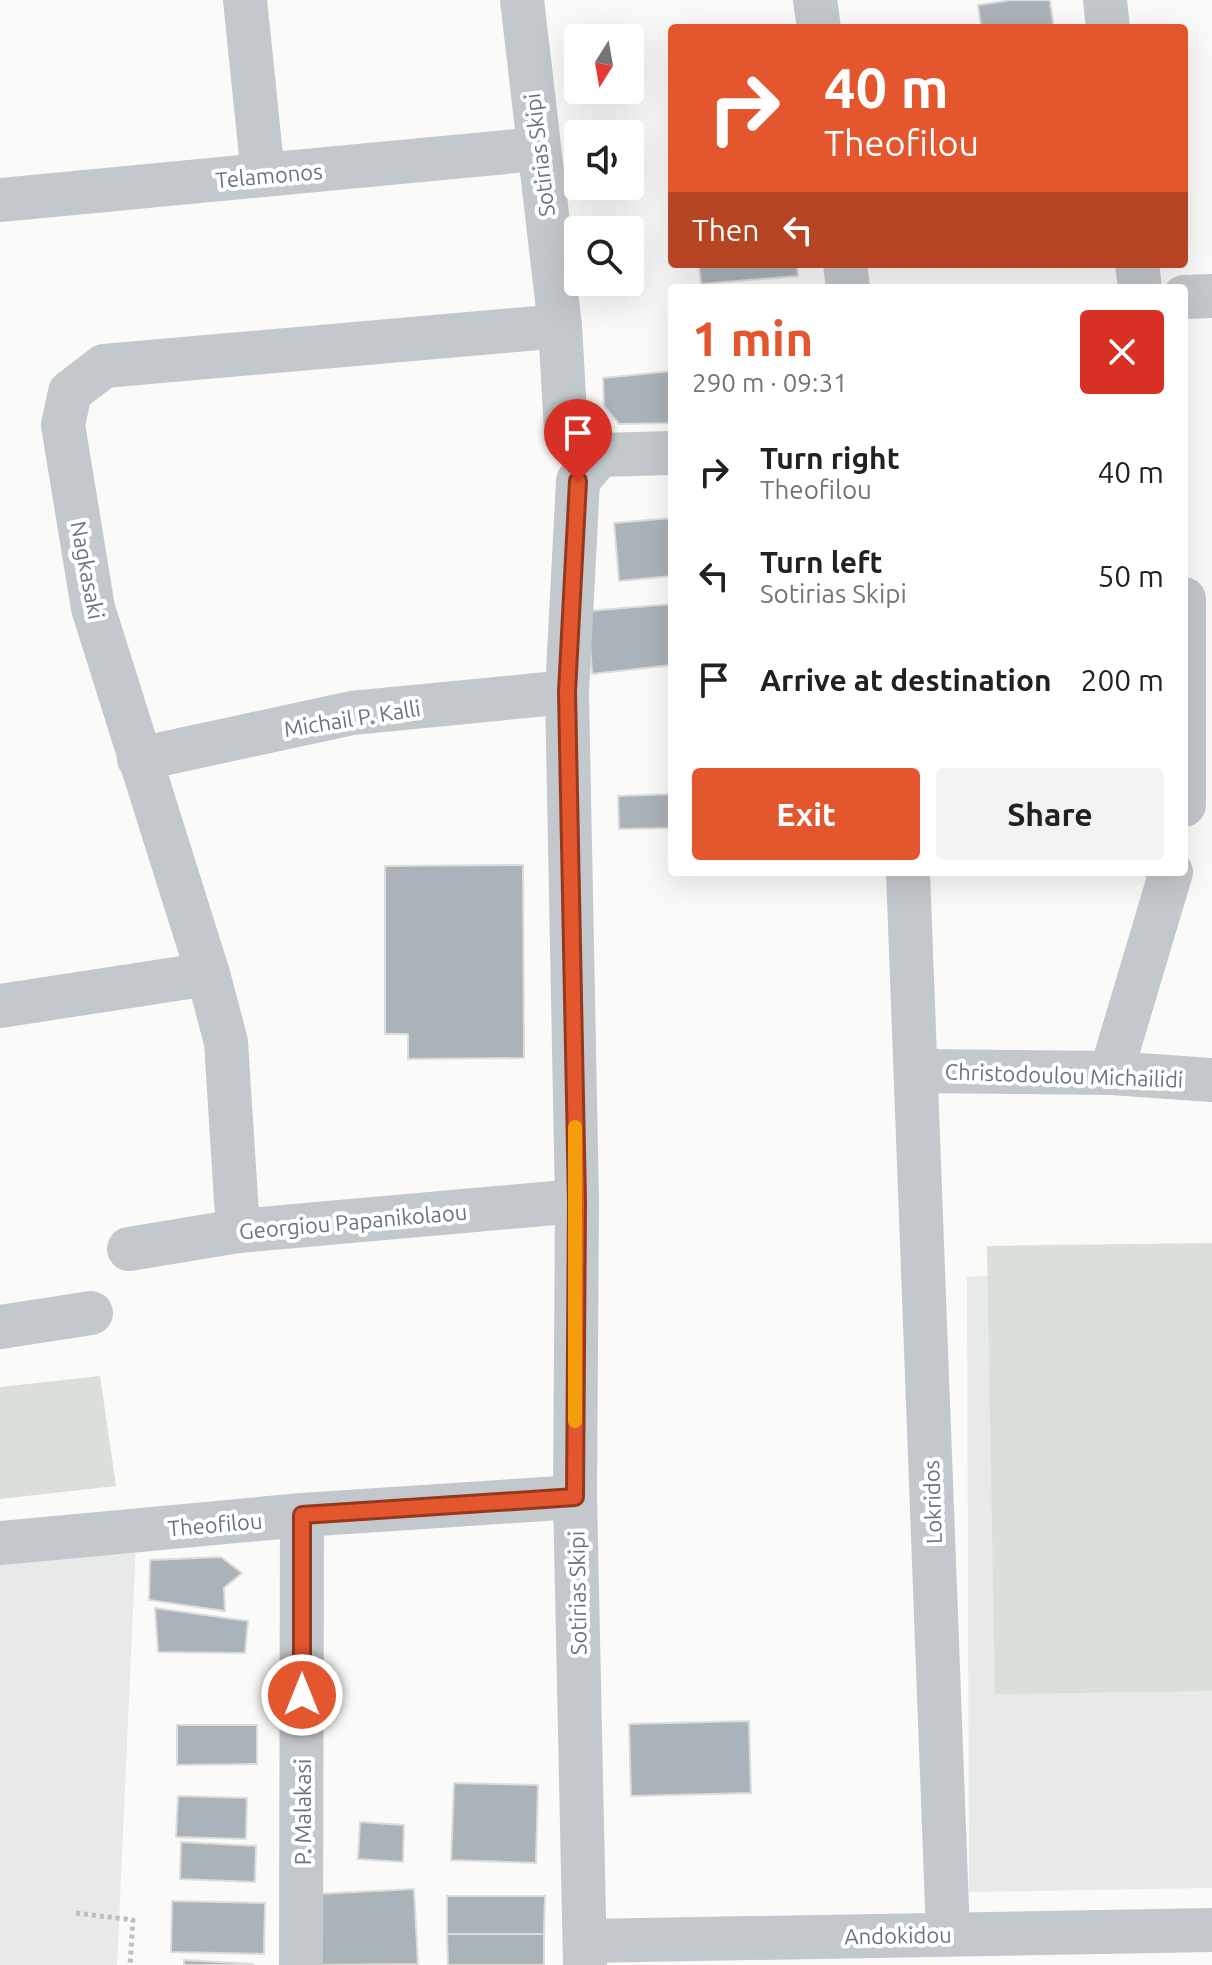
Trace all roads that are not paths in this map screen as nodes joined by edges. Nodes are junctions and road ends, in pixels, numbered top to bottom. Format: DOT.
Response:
graph roads {
  1 [pos="245,0"];
  2 [pos="522,0"];
  3 [pos="815,0"];
  4 [pos="1105,0"];
  5 [pos="818,24"];
  6 [pos="1108,24"];
  7 [pos="537,149"];
  8 [pos="263,175"];
  9 [pos="0,200"];
  10 [pos="1212,296"];
  11 [pos="1188,297"];
  12 [pos="560,326"];
  13 [pos="668,453"];
  14 [pos="599,455"];
  15 [pos="1212,581"];
  16 [pos="1188,585"];
  17 [pos="567,692"];
  18 [pos="139,759"];
  19 [pos="908,876"];
  20 [pos="1170,876"];
  21 [pos="208,974"];
  22 [pos="0,1006"];
  23 [pos="916,1071"];
  24 [pos="1111,1073"];
  25 [pos="1212,1080"];
  26 [pos="577,1201"];
  27 [pos="238,1231"];
  28 [pos="129,1249"];
  29 [pos="91,1313"];
  30 [pos="0,1327"];
  31 [pos="575,1497"];
  32 [pos="302,1515"];
  33 [pos="0,1543"];
  34 [pos="1212,1930"];
  35 [pos="948,1934"];
  36 [pos="585,1953"];
  37 [pos="301,1965"];
  1 -- 8 [label="street"];
  2 -- 7 [label="street, Sotirias Skipi"];
  3 -- 5 [label="street"];
  4 -- 6 [label="street"];
  7 -- 8 [label="street, Telamonos"];
  7 -- 12 [label="street, Sotirias Skipi"];
  8 -- 9 [label="street, Telamonos"];
  10 -- 11 [label="street"];
  12 -- 14 [label="street, Sotirias Skipi"];
  12 -- 18 [label="street, Nagkasaki"];
  13 -- 14 [label="street"];
  14 -- 17 [label="street, Sotirias Skipi"];
  15 -- 16 [label="street"];
  17 -- 18 [label="street, Michail P. Kalli"];
  17 -- 26 [label="street, Sotirias Skipi"];
  18 -- 21 [label="street, Nagkasaki"];
  19 -- 23 [label="street, Lokridos"];
  20 -- 24 [label="street"];
  21 -- 22 [label="street"];
  21 -- 27 [label="street, Nagkasaki"];
  23 -- 24 [label="street, Christodoulou Michailidi"];
  23 -- 35 [label="street, Lokridos"];
  24 -- 25 [label="street, Christodoulou Michailidi"];
  26 -- 27 [label="street, Georgiou Papanikolaou"];
  26 -- 31 [label="street, Sotirias Skipi"];
  27 -- 28 [label="street, Georgiou Papanikolaou"];
  29 -- 30 [label="street"];
  31 -- 32 [label="street, Theofilou"];
  31 -- 36 [label="street, Sotirias Skipi"];
  32 -- 33 [label="street, Theofilou"];
  32 -- 37 [label="street, P. Malakasi"];
  34 -- 35 [label="street, Andokidou"];
  35 -- 36 [label="street, Andokidou"];
}
